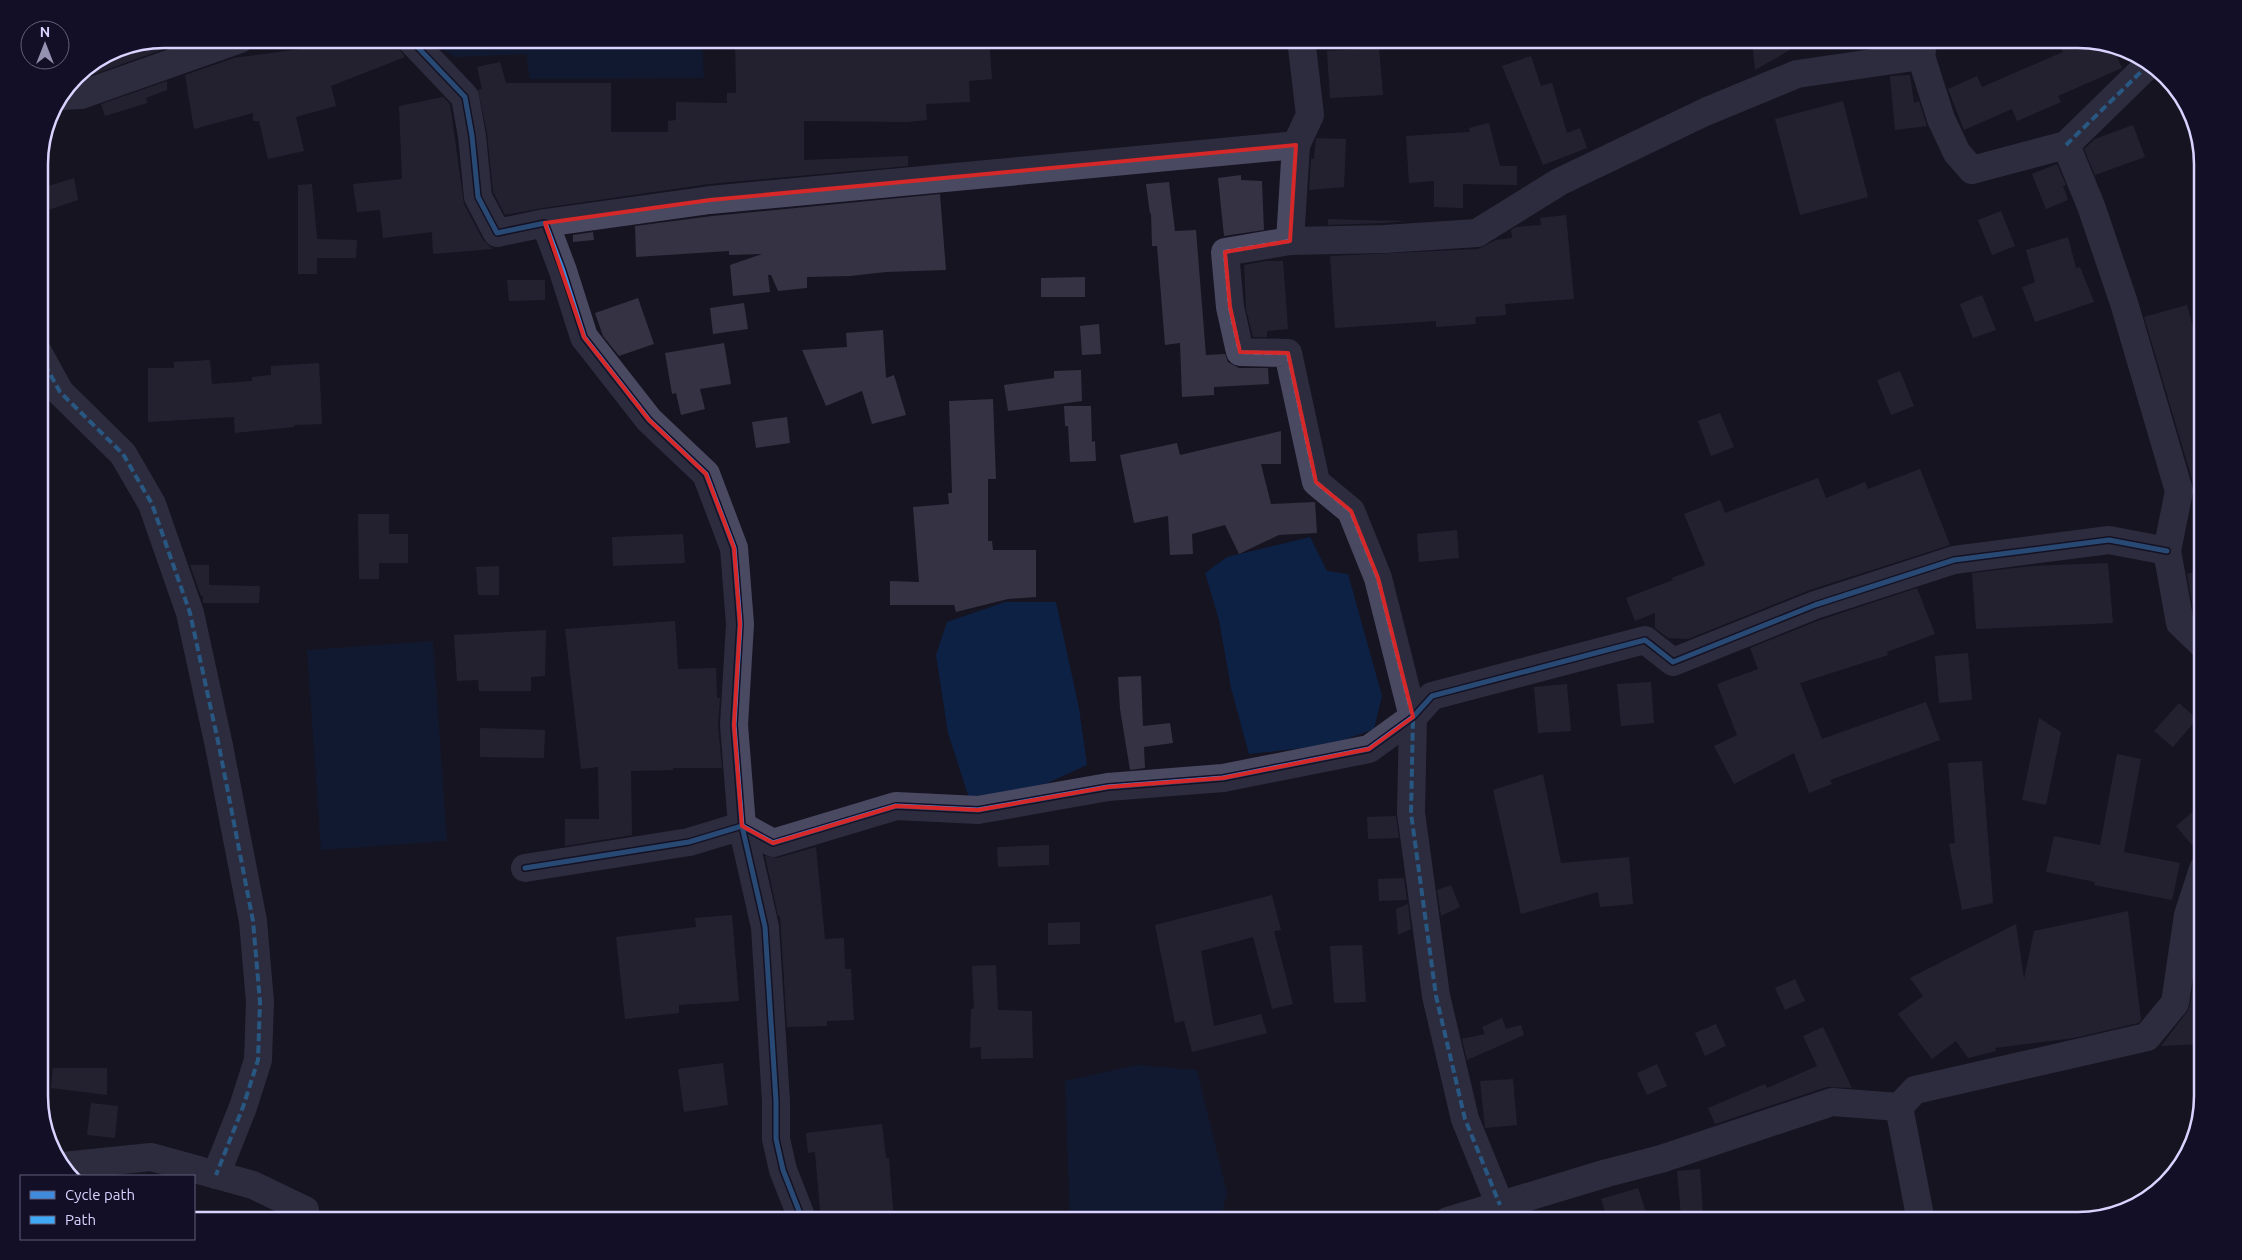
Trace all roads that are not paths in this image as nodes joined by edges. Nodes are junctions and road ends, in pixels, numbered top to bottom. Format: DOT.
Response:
graph roads {
  1 [pos="1302,47"];
  2 [pos="1923,47"];
  3 [pos="215,48"];
  4 [pos="418,48"];
  5 [pos="2145,69"];
  6 [pos="70,96"];
  7 [pos="1296,145"];
  8 [pos="2066,145"];
  9 [pos="545,223"];
  10 [pos="1290,241"];
  11 [pos="48,370"];
  12 [pos="2168,551"];
  13 [pos="2194,636"];
  14 [pos="1413,717"];
  15 [pos="742,826"];
  16 [pos="525,868"];
  17 [pos="2194,897"];
  18 [pos="1899,1108"];
  19 [pos="71,1165"];
  20 [pos="216,1175"];
  21 [pos="1500,1206"];
  22 [pos="306,1212"];
  23 [pos="799,1212"];
  24 [pos="1479,1212"];
  25 [pos="1919,1212"];
  1 -- 7 [label="street"];
  2 -- 8 [label="street"];
  2 -- 10 [label="street"];
  3 -- 6 [label="street"];
  4 -- 9 [label="street"];
  5 -- 8 [label="street"];
  7 -- 9 [label="street"];
  7 -- 10 [label="street"];
  8 -- 12 [label="street"];
  9 -- 15 [label="street"];
  10 -- 14 [label="street"];
  11 -- 20 [label="street"];
  12 -- 13 [label="street"];
  12 -- 14 [label="street"];
  14 -- 15 [label="street"];
  14 -- 21 [label="street"];
  15 -- 16 [label="street"];
  15 -- 23 [label="street"];
  17 -- 18 [label="street"];
  18 -- 21 [label="street"];
  18 -- 25 [label="street"];
  19 -- 20 [label="street"];
  20 -- 22 [label="street"];
  21 -- 24 [label="street"];
}
